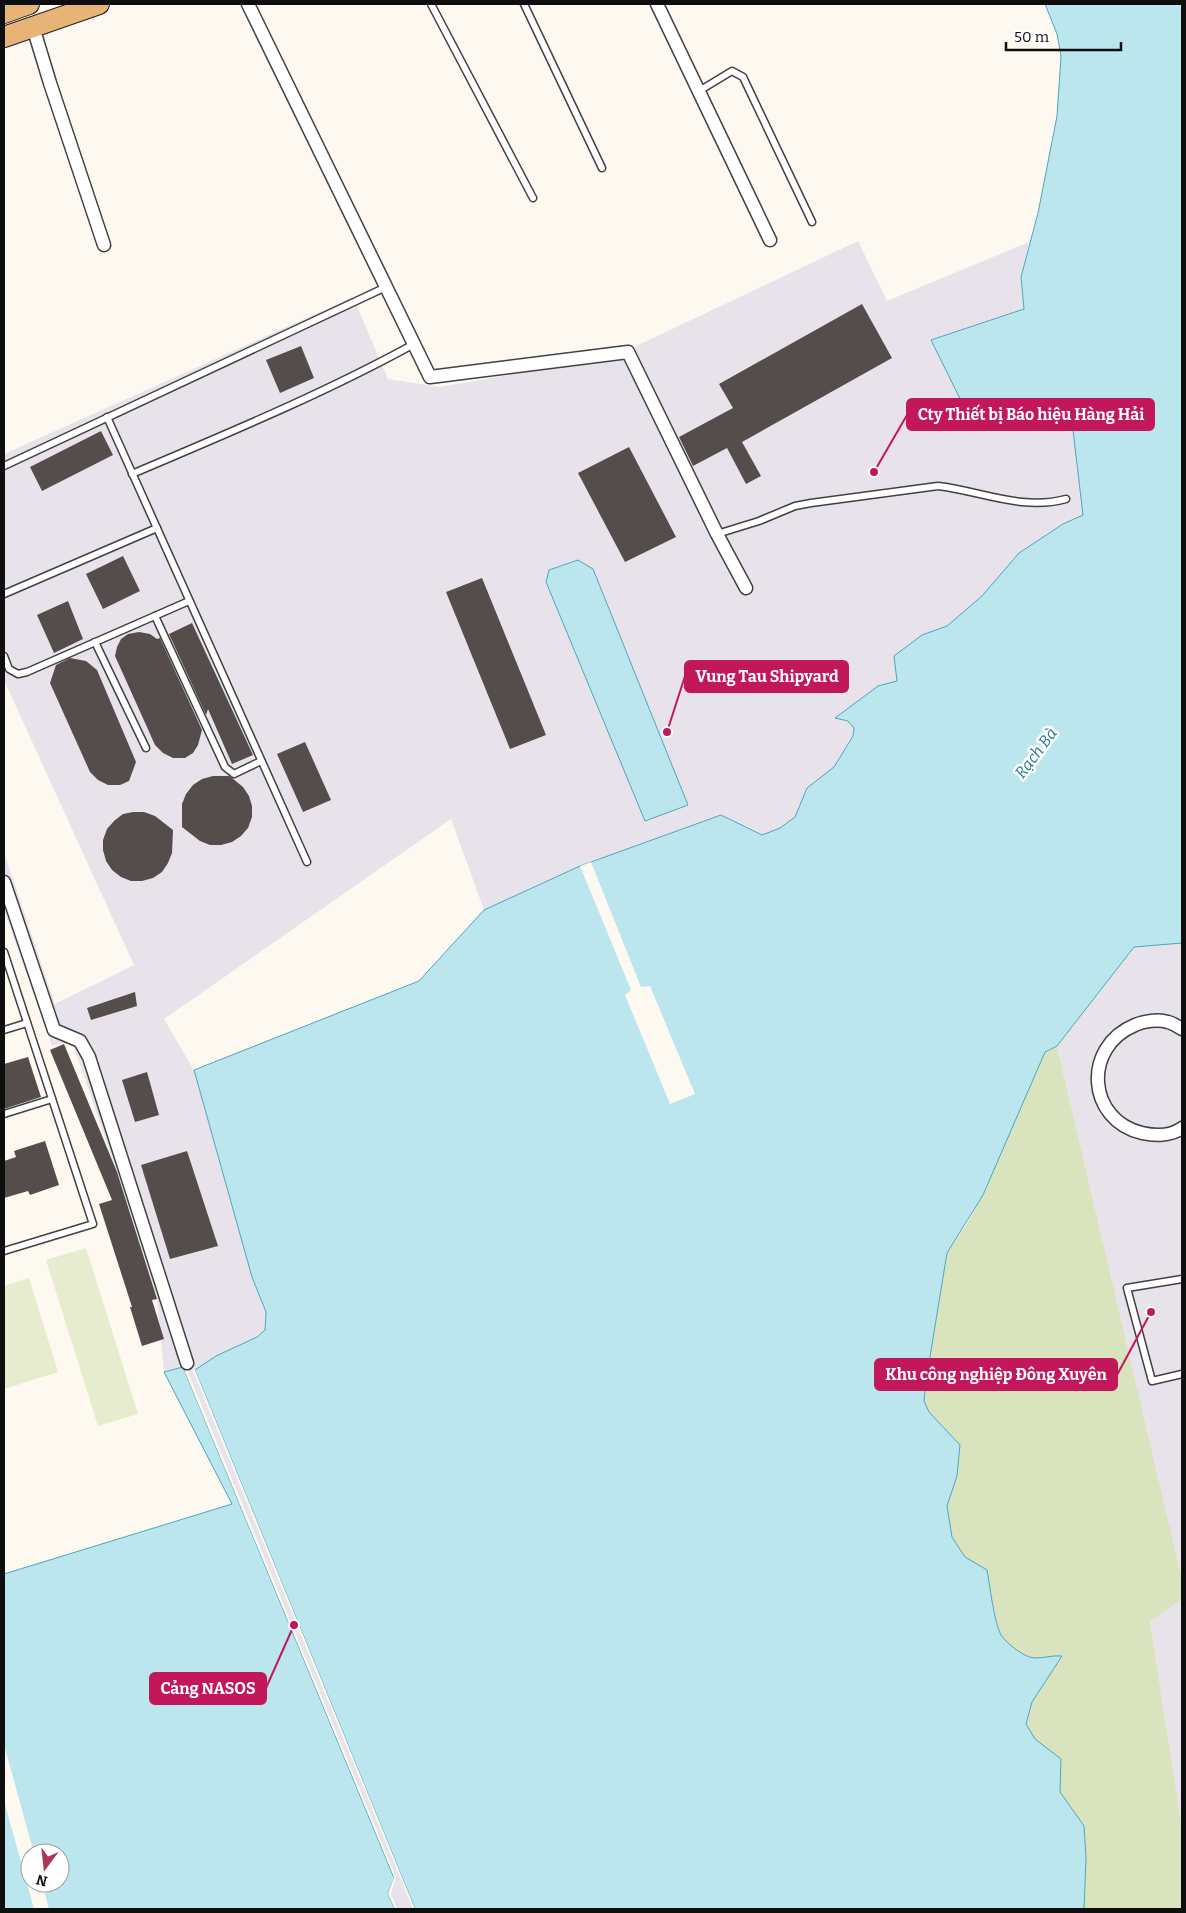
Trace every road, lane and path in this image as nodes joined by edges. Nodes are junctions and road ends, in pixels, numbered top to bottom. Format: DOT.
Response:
graph roads {
  1 [pos="29,4"];
  2 [pos="99,4"];
  3 [pos="248,4"];
  4 [pos="431,4"];
  5 [pos="524,4"];
  6 [pos="657,4"];
  7 [pos="4,13"];
  8 [pos="33,27"];
  9 [pos="4,38"];
  10 [pos="698,91"];
  11 [pos="602,168"];
  12 [pos="533,198"];
  13 [pos="812,222"];
  14 [pos="770,240"];
  15 [pos="104,245"];
  16 [pos="386,287"];
  17 [pos="414,344"];
  18 [pos="107,418"];
  19 [pos="4,466"];
  20 [pos="132,474"];
  21 [pos="1066,499"];
  22 [pos="157,528"];
  23 [pos="717,534"];
  24 [pos="746,588"];
  25 [pos="4,594"];
  26 [pos="190,601"];
  27 [pos="155,616"];
  28 [pos="95,642"];
  29 [pos="4,656"];
  30 [pos="146,748"];
  31 [pos="262,761"];
  32 [pos="307,862"];
  33 [pos="4,882"];
  34 [pos="4,952"];
  35 [pos="27,1024"];
  36 [pos="1182,1029"];
  37 [pos="4,1030"];
  38 [pos="52,1099"];
  39 [pos="4,1114"];
  40 [pos="1182,1128"];
  41 [pos="4,1251"];
  42 [pos="1182,1279"];
  43 [pos="187,1363"];
  44 [pos="1182,1374"];
  1 -- 7 [label="main road"];
  2 -- 8 [label="main road"];
  3 -- 16 [label="street"];
  4 -- 12 [label="lane"];
  5 -- 11 [label="lane"];
  6 -- 10 [label="street"];
  8 -- 9 [label="main road"];
  8 -- 15 [label="street"];
  10 -- 13 [label="lane"];
  10 -- 14 [label="street"];
  16 -- 17 [label="street"];
  16 -- 18 [label="lane"];
  17 -- 20 [label="lane"];
  17 -- 23 [label="street"];
  18 -- 19 [label="lane"];
  18 -- 20 [label="lane"];
  20 -- 22 [label="lane"];
  21 -- 23 [label="lane"];
  22 -- 25 [label="lane"];
  22 -- 26 [label="lane"];
  23 -- 24 [label="street"];
  26 -- 27 [label="lane"];
  26 -- 31 [label="lane"];
  27 -- 28 [label="lane"];
  27 -- 31 [label="lane"];
  28 -- 29 [label="lane"];
  28 -- 30 [label="lane"];
  31 -- 32 [label="lane"];
  33 -- 43 [label="street"];
  34 -- 35 [label="lane"];
  35 -- 37 [label="lane"];
  35 -- 38 [label="lane"];
  36 -- 40 [label="street"];
  38 -- 39 [label="lane"];
  38 -- 41 [label="lane"];
  42 -- 44 [label="lane"];
}
